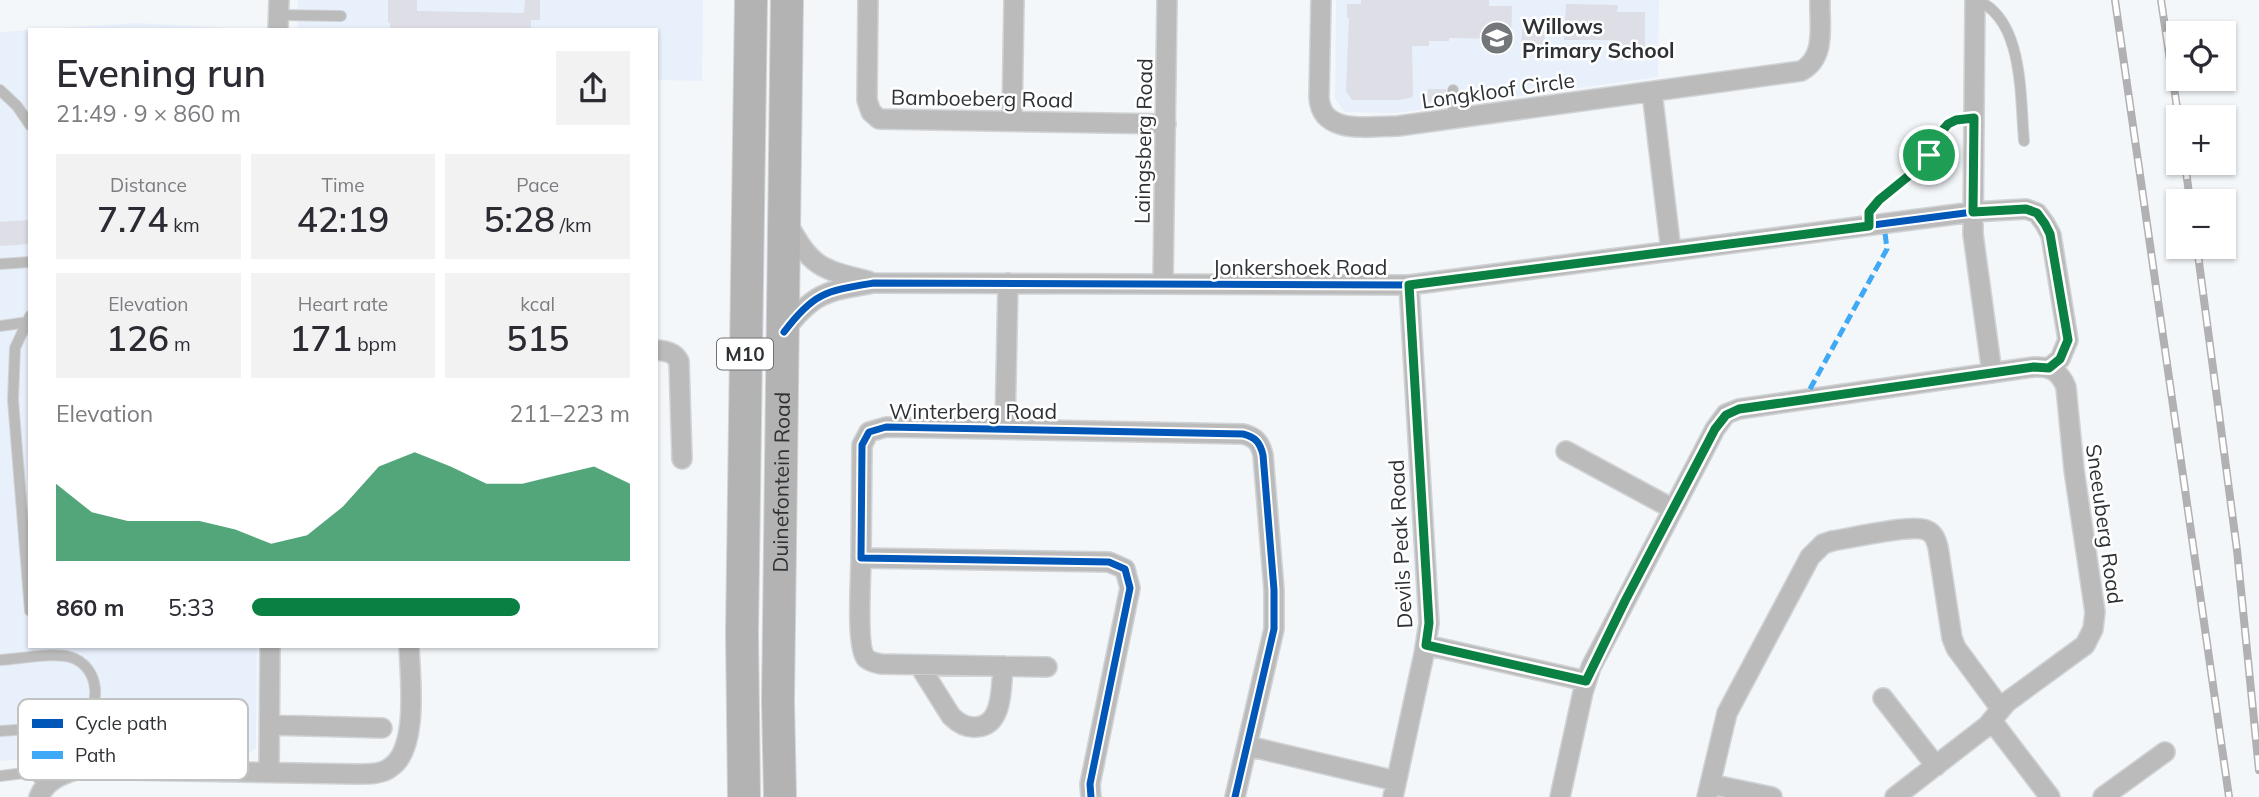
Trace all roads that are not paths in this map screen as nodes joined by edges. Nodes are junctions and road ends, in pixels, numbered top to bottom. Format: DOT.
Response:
graph roads {
  1 [pos="751,0"];
  2 [pos="787,0"];
  3 [pos="868,0"];
  4 [pos="1014,0"];
  5 [pos="1167,0"];
  6 [pos="1321,0"];
  7 [pos="1820,0"];
  8 [pos="1975,0"];
  9 [pos="279,15"];
  10 [pos="341,16"];
  11 [pos="0,90"];
  12 [pos="1453,90"];
  13 [pos="1652,92"];
  14 [pos="1974,118"];
  15 [pos="1453,119"];
  16 [pos="1012,121"];
  17 [pos="28,122"];
  18 [pos="1166,124"];
  19 [pos="2024,141"];
  20 [pos="1973,212"];
  21 [pos="785,218"];
  22 [pos="1869,226"];
  23 [pos="1671,251"];
  24 [pos="28,262"];
  25 [pos="0,264"];
  26 [pos="874,283"];
  27 [pos="1008,284"];
  28 [pos="1163,284"];
  29 [pos="1409,285"];
  30 [pos="28,319"];
  31 [pos="28,321"];
  32 [pos="0,326"];
  33 [pos="783,332"];
  34 [pos="658,350"];
  35 [pos="2049,368"];
  36 [pos="1992,373"];
  37 [pos="1005,428"];
  38 [pos="1566,452"];
  39 [pos="682,459"];
  40 [pos="1673,509"];
  41 [pos="861,558"];
  42 [pos="28,586"];
  43 [pos="1426,645"];
  44 [pos="33,648"];
  45 [pos="271,648"];
  46 [pos="409,648"];
  47 [pos="33,658"];
  48 [pos="0,660"];
  49 [pos="919,664"];
  50 [pos="1003,666"];
  51 [pos="1047,667"];
  52 [pos="1586,681"];
  53 [pos="1883,698"];
  54 [pos="94,699"];
  55 [pos="1996,715"];
  56 [pos="270,725"];
  57 [pos="382,728"];
  58 [pos="18,729"];
  59 [pos="0,731"];
  60 [pos="1248,746"];
  61 [pos="2165,752"];
  62 [pos="1936,766"];
  63 [pos="248,772"];
  64 [pos="269,772"];
  65 [pos="18,774"];
  66 [pos="0,776"];
  67 [pos="1394,789"];
  68 [pos="1708,791"];
  69 [pos="744,797"];
  70 [pos="780,797"];
  71 [pos="1091,797"];
  72 [pos="1236,797"];
  73 [pos="1560,797"];
  74 [pos="1772,797"];
  75 [pos="1895,797"];
  76 [pos="2050,797"];
  77 [pos="2103,797"];
  1 -- 69 [label="main road, Duinefontein Road / M10"];
  2 -- 21 [label="main road, Duinefontein Road / M10"];
  3 -- 16 [label="street, Bamboeberg Road"];
  4 -- 16 [label="street"];
  5 -- 18 [label="street, Laingsberg Road"];
  6 -- 15 [label="street, Longkloof Circle"];
  7 -- 13 [label="street, Longkloof Circle"];
  8 -- 14 [label="street"];
  8 -- 19 [label="lane"];
  9 -- 10 [label="lane"];
  11 -- 17 [label="lane"];
  12 -- 15 [label="lane"];
  13 -- 15 [label="street, Longkloof Circle"];
  13 -- 23 [label="street"];
  14 -- 20 [label="street"];
  14 -- 22 [label="lane"];
  16 -- 18 [label="street, Bamboeberg Road"];
  18 -- 28 [label="street, Laingsberg Road"];
  20 -- 22 [label="street, Jonkershoek Road"];
  20 -- 35 [label="street, Jonkershoek Road"];
  20 -- 36 [label="street"];
  21 -- 26 [label="street, Jonkershoek Road"];
  21 -- 33 [label="main road, Duinefontein Road / M10"];
  22 -- 23 [label="street, Jonkershoek Road"];
  23 -- 29 [label="street, Jonkershoek Road"];
  24 -- 25 [label="lane"];
  26 -- 27 [label="street, Jonkershoek Road"];
  26 -- 33 [label="street, Jonkershoek Road"];
  27 -- 28 [label="street, Jonkershoek Road"];
  27 -- 37 [label="street"];
  28 -- 29 [label="street, Jonkershoek Road"];
  29 -- 43 [label="street, Devils Peak Road"];
  30 -- 32 [label="lane"];
  31 -- 42 [label="lane"];
  33 -- 70 [label="main road, Duinefontein Road / M10"];
  34 -- 39 [label="street"];
  35 -- 36 [label="street"];
  35 -- 55 [label="street, Sneeuberg Road"];
  36 -- 40 [label="street"];
  37 -- 41 [label="street, Winterberg Road"];
  37 -- 60 [label="street, Winterberg Road"];
  38 -- 40 [label="street"];
  40 -- 52 [label="street"];
  41 -- 49 [label="street"];
  41 -- 71 [label="street"];
  43 -- 52 [label="street"];
  43 -- 67 [label="street, Devils Peak Road"];
  44 -- 47 [label="lane"];
  45 -- 56 [label="street"];
  46 -- 64 [label="street"];
  47 -- 48 [label="lane"];
  47 -- 54 [label="lane"];
  49 -- 50 [label="street"];
  49 -- 50 [label="street"];
  50 -- 51 [label="street"];
  52 -- 73 [label="street"];
  53 -- 62 [label="street"];
  55 -- 62 [label="street, Sneeuberg Road"];
  55 -- 68 [label="street"];
  55 -- 76 [label="street"];
  56 -- 57 [label="street"];
  56 -- 64 [label="street"];
  58 -- 59 [label="lane"];
  60 -- 67 [label="street"];
  60 -- 72 [label="street, Winterberg Road"];
  61 -- 77 [label="street"];
  62 -- 75 [label="street, Sneeuberg Road"];
  63 -- 64 [label="street"];
  65 -- 66 [label="lane"];
  68 -- 74 [label="street"];
}
